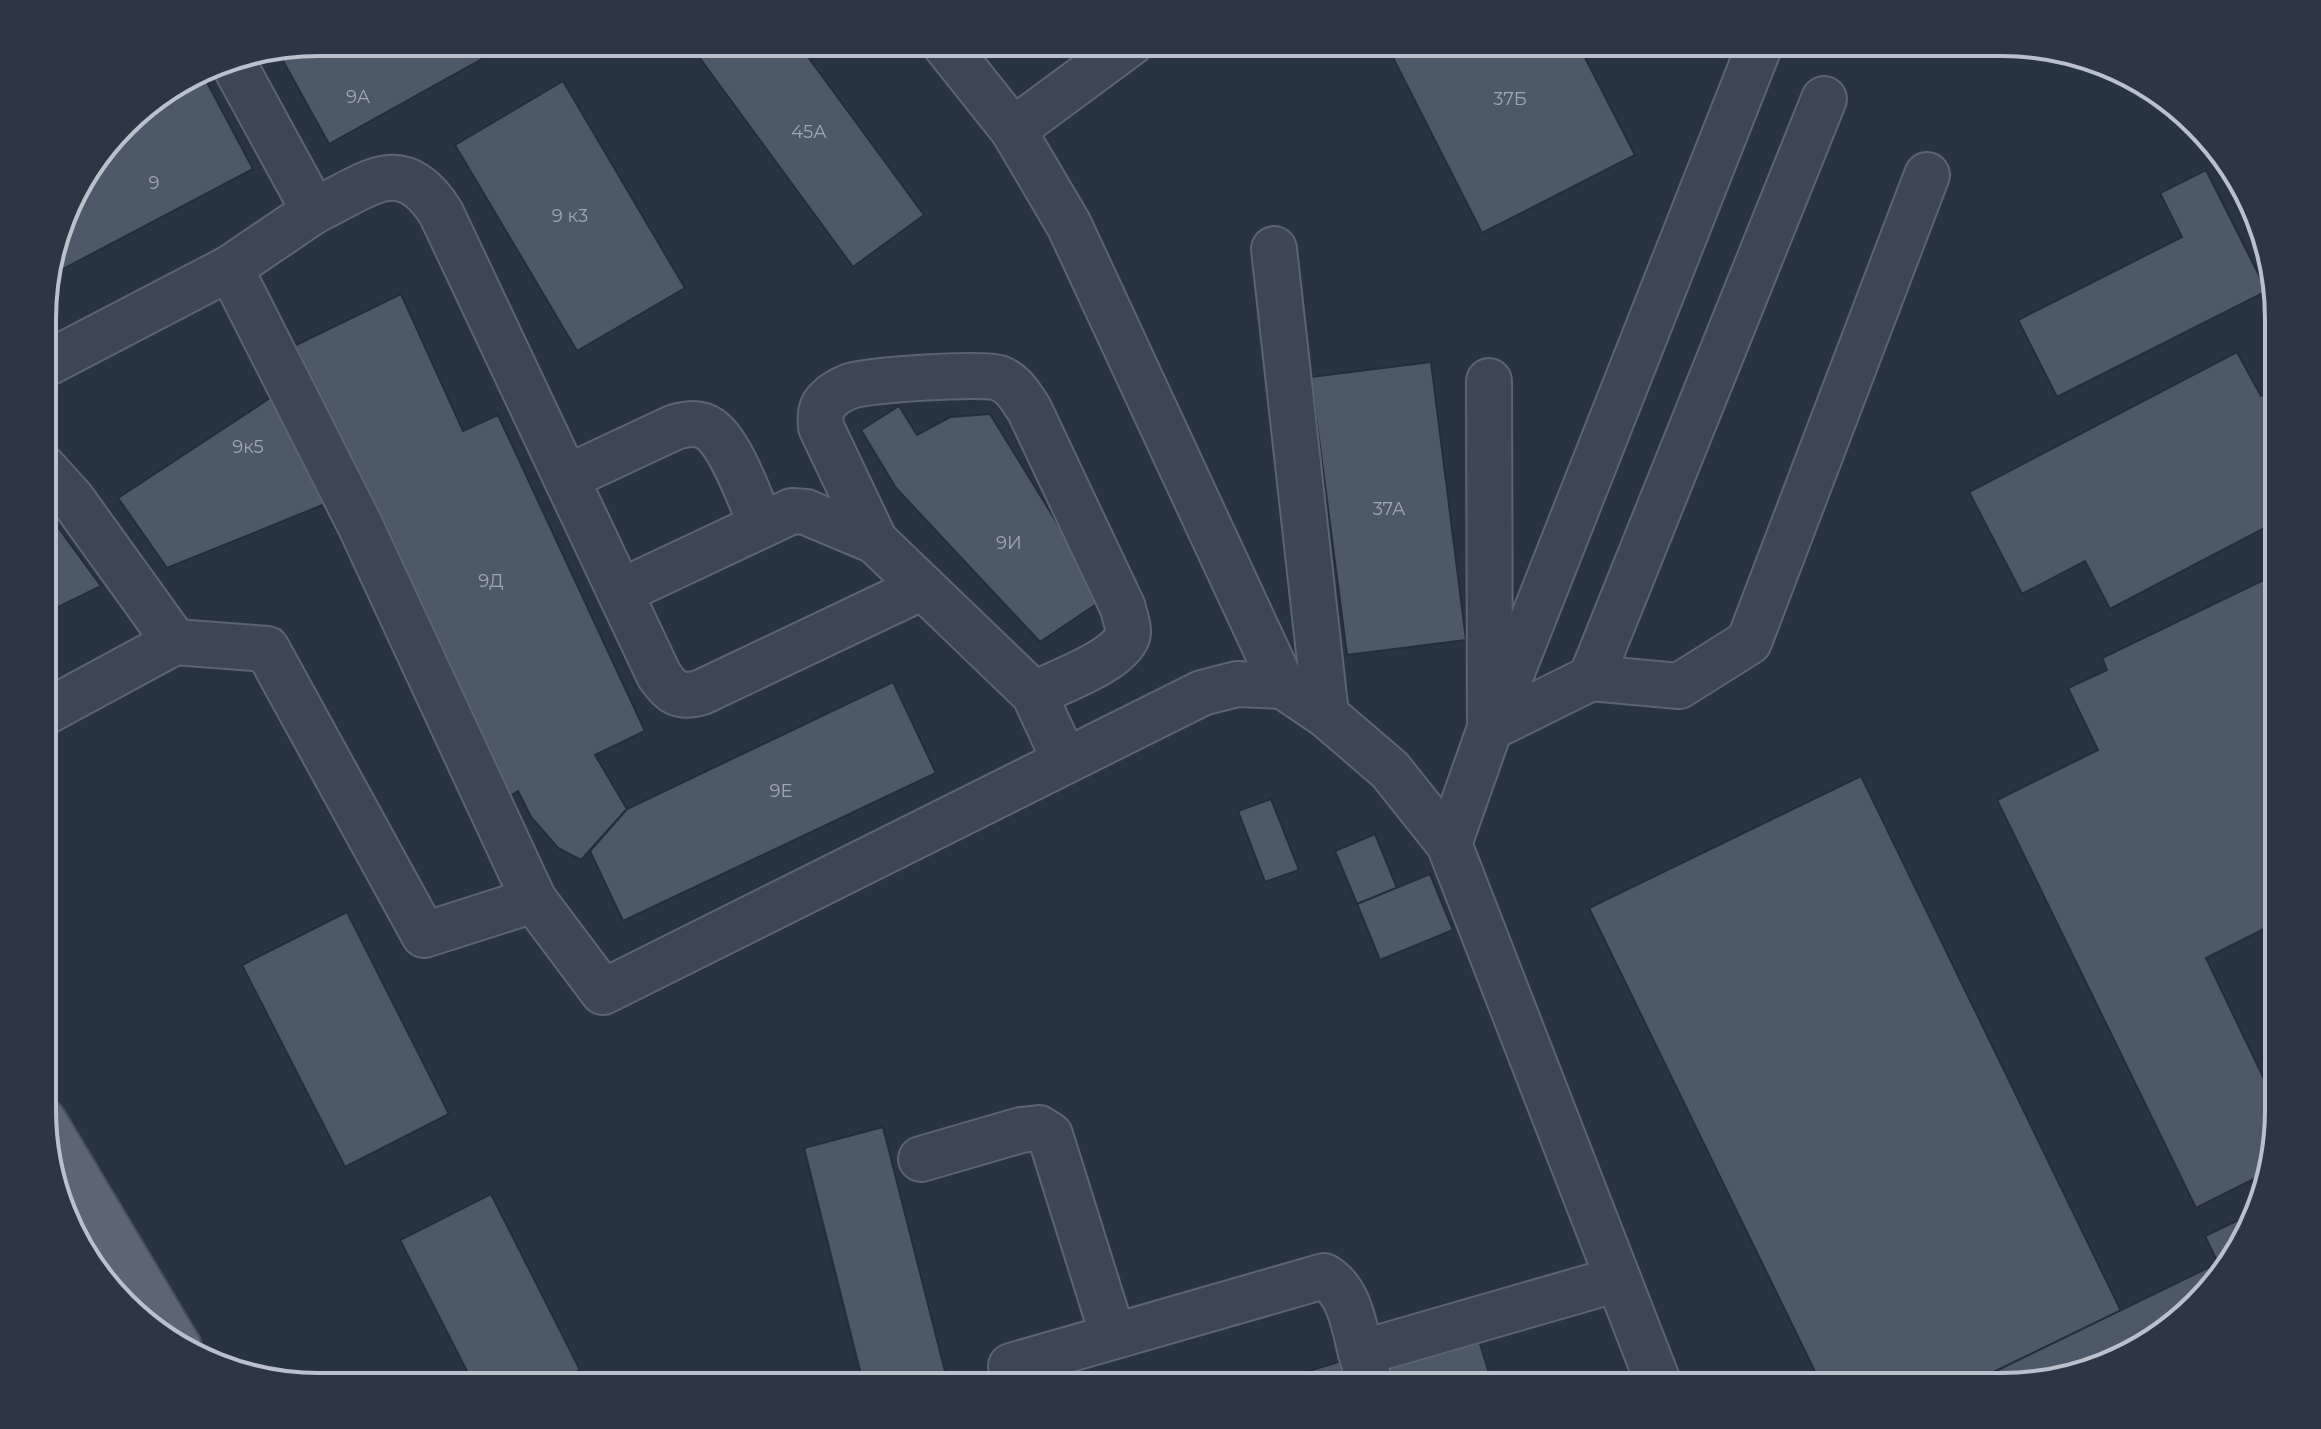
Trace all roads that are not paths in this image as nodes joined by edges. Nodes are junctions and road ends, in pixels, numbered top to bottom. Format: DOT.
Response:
graph roads {
  1 [pos="954,56"];
  2 [pos="1113,56"];
  3 [pos="1755,56"];
  4 [pos="237,70"];
  5 [pos="1824,99"];
  6 [pos="1013,130"];
  7 [pos="1927,175"];
  8 [pos="314,211"];
  9 [pos="1274,249"];
  10 [pos="230,268"];
  11 [pos="56,359"];
  12 [pos="1489,381"];
  13 [pos="566,478"];
  14 [pos="56,481"];
  15 [pos="761,524"];
  16 [pos="875,541"];
  17 [pos="923,587"];
  18 [pos="620,592"];
  19 [pos="175,642"];
  20 [pos="1591,678"];
  21 [pos="1283,686"];
  22 [pos="1034,694"];
  23 [pos="56,706"];
  24 [pos="1326,715"];
  25 [pos="1490,728"];
  26 [pos="1065,761"];
  27 [pos="1449,844"];
  28 [pos="534,900"];
  29 [pos="58,1145"];
  30 [pos="921,1159"];
  31 [pos="1618,1279"];
  32 [pos="165,1323"];
  33 [pos="1113,1336"];
  34 [pos="1011,1366"];
  35 [pos="1366,1370"];
  36 [pos="1654,1372"];
  1 -- 6 [label="lane"];
  2 -- 6 [label="lane"];
  3 -- 25 [label="lane"];
  4 -- 8 [label="lane"];
  5 -- 20 [label="lane"];
  6 -- 21 [label="lane"];
  7 -- 20 [label="lane"];
  8 -- 10 [label="lane"];
  8 -- 13 [label="lane"];
  9 -- 24 [label="lane"];
  10 -- 11 [label="lane"];
  10 -- 28 [label="lane"];
  12 -- 25 [label="lane"];
  13 -- 15 [label="lane"];
  13 -- 18 [label="lane"];
  14 -- 19 [label="lane"];
  15 -- 16 [label="lane"];
  15 -- 18 [label="lane"];
  16 -- 17 [label="lane"];
  16 -- 22 [label="lane"];
  17 -- 18 [label="lane"];
  17 -- 22 [label="lane"];
  19 -- 23 [label="lane"];
  19 -- 28 [label="lane"];
  20 -- 25 [label="lane"];
  21 -- 24 [label="lane"];
  21 -- 26 [label="lane"];
  22 -- 26 [label="lane"];
  24 -- 27 [label="lane"];
  25 -- 27 [label="lane"];
  26 -- 28 [label="lane"];
  27 -- 31 [label="lane"];
  29 -- 32 [label="main road"];
  30 -- 33 [label="lane"];
  31 -- 35 [label="lane"];
  31 -- 36 [label="lane"];
  33 -- 34 [label="lane"];
  33 -- 35 [label="lane"];
}
